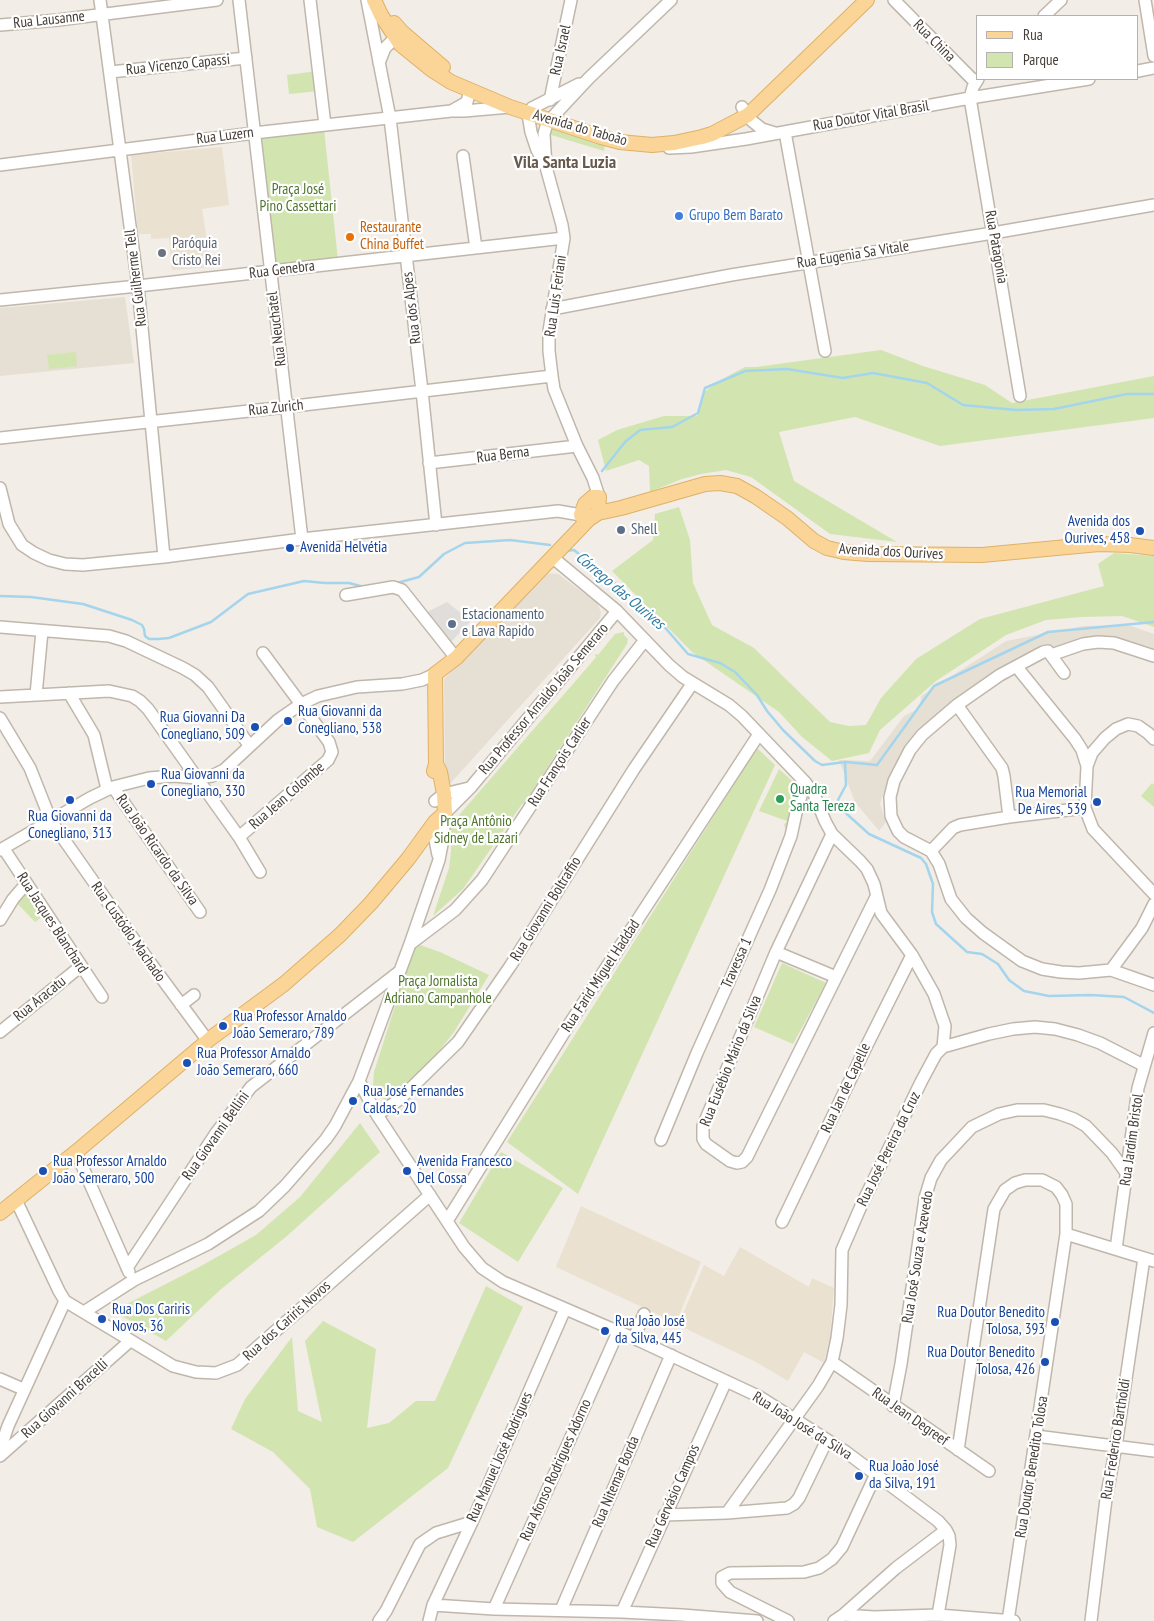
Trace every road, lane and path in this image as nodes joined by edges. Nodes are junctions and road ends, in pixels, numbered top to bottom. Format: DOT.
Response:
graph roads {
  1 [pos="100,0"];
  2 [pos="218,0"];
  3 [pos="239,0"];
  4 [pos="310,0"];
  5 [pos="367,0"];
  6 [pos="374,0"];
  7 [pos="383,0"];
  8 [pos="571,0"];
  9 [pos="671,0"];
  10 [pos="855,0"];
  11 [pos="867,0"];
  12 [pos="894,0"];
  13 [pos="1061,0"];
  14 [pos="1147,0"];
  15 [pos="102,14"];
  16 [pos="1045,15"];
  17 [pos="0,25"];
  18 [pos="396,37"];
  19 [pos="1154,56"];
  20 [pos="246,58"];
  21 [pos="380,63"];
  22 [pos="1154,68"];
  23 [pos="1139,71"];
  24 [pos="110,72"];
  25 [pos="589,78"];
  26 [pos="976,79"];
  27 [pos="977,80"];
  28 [pos="1083,80"];
  29 [pos="470,90"];
  30 [pos="970,98"];
  31 [pos="550,100"];
  32 [pos="510,107"];
  33 [pos="451,111"];
  34 [pos="530,111"];
  35 [pos="747,114"];
  36 [pos="390,118"];
  37 [pos="552,118"];
  38 [pos="326,125"];
  39 [pos="254,133"];
  40 [pos="780,133"];
  41 [pos="746,139"];
  42 [pos="652,145"];
  43 [pos="120,150"];
  44 [pos="463,156"];
  45 [pos="0,165"];
  46 [pos="546,166"];
  47 [pos="1154,205"];
  48 [pos="993,233"];
  49 [pos="564,238"];
  50 [pos="476,248"];
  51 [pos="406,256"];
  52 [pos="809,262"];
  53 [pos="270,271"];
  54 [pos="138,286"];
  55 [pos="0,300"];
  56 [pos="552,309"];
  57 [pos="824,351"];
  58 [pos="552,376"];
  59 [pos="422,391"];
  60 [pos="1020,396"];
  61 [pos="286,408"];
  62 [pos="150,422"];
  63 [pos="0,438"];
  64 [pos="577,446"];
  65 [pos="429,463"];
  66 [pos="0,488"];
  67 [pos="590,509"];
  68 [pos="436,525"];
  69 [pos="302,539"];
  70 [pos="1154,548"];
  71 [pos="164,557"];
  72 [pos="552,557"];
  73 [pos="346,595"];
  74 [pos="617,611"];
  75 [pos="0,628"];
  76 [pos="42,630"];
  77 [pos="645,640"];
  78 [pos="263,653"];
  79 [pos="1051,655"];
  80 [pos="1154,656"];
  81 [pos="456,658"];
  82 [pos="1020,671"];
  83 [pos="1064,673"];
  84 [pos="435,674"];
  85 [pos="692,684"];
  86 [pos="69,693"];
  87 [pos="36,694"];
  88 [pos="0,697"];
  89 [pos="301,704"];
  90 [pos="957,705"];
  91 [pos="0,718"];
  92 [pos="758,734"];
  93 [pos="1154,739"];
  94 [pos="249,746"];
  95 [pos="1087,766"];
  96 [pos="197,778"];
  97 [pos="805,782"];
  98 [pos="471,787"];
  99 [pos="110,788"];
  100 [pos="440,798"];
  101 [pos="1085,808"];
  102 [pos="1009,817"];
  103 [pos="440,818"];
  104 [pos="51,822"];
  105 [pos="832,834"];
  106 [pos="239,837"];
  107 [pos="2,850"];
  108 [pos="931,851"];
  109 [pos="260,872"];
  110 [pos="26,884"];
  111 [pos="1154,894"];
  112 [pos="876,897"];
  113 [pos="1154,904"];
  114 [pos="200,912"];
  115 [pos="0,920"];
  116 [pos="410,944"];
  117 [pos="776,952"];
  118 [pos="912,955"];
  119 [pos="81,966"];
  120 [pos="1111,970"];
  121 [pos="400,972"];
  122 [pos="836,977"];
  123 [pos="1154,985"];
  124 [pos="194,995"];
  125 [pos="102,997"];
  126 [pos="181,1004"];
  127 [pos="0,1032"];
  128 [pos="1154,1033"];
  129 [pos="208,1041"];
  130 [pos="943,1047"];
  131 [pos="1143,1065"];
  132 [pos="359,1081"];
  133 [pos="377,1115"];
  134 [pos="661,1140"];
  135 [pos="76,1152"];
  136 [pos="1128,1174"];
  137 [pos="430,1195"];
  138 [pos="16,1200"];
  139 [pos="0,1213"];
  140 [pos="447,1221"];
  141 [pos="782,1222"];
  142 [pos="1066,1234"];
  143 [pos="1116,1249"];
  144 [pos="1149,1260"];
  145 [pos="127,1268"];
  146 [pos="134,1280"];
  147 [pos="65,1301"];
  148 [pos="564,1309"];
  149 [pos="84,1312"];
  150 [pos="644,1314"];
  151 [pos="618,1332"];
  152 [pos="634,1338"];
  153 [pos="130,1341"];
  154 [pos="671,1355"];
  155 [pos="832,1362"];
  156 [pos="0,1379"];
  157 [pos="726,1381"];
  158 [pos="23,1389"];
  159 [pos="894,1406"];
  160 [pos="795,1419"];
  161 [pos="1036,1436"];
  162 [pos="827,1440"];
  163 [pos="1116,1446"];
  164 [pos="958,1450"];
  165 [pos="1154,1451"];
  166 [pos="0,1455"];
  167 [pos="989,1471"];
  168 [pos="876,1474"];
  169 [pos="727,1513"];
  170 [pos="664,1515"];
  171 [pos="472,1522"];
  172 [pos="946,1530"];
  173 [pos="433,1605"];
  174 [pos="494,1609"];
  175 [pos="561,1610"];
  176 [pos="628,1615"];
  177 [pos="938,1615"];
  178 [pos="837,1619"];
  179 [pos="784,1620"];
  180 [pos="379,1621"];
  181 [pos="429,1621"];
  182 [pos="755,1621"];
  183 [pos="764,1621"];
  184 [pos="1011,1621"];
  185 [pos="1091,1621"];
  1 -- 15 [label="street, Rua Guilherme Tell"];
  2 -- 15 [label="street, Rua Lausanne"];
  3 -- 20 [label="street, Rua Neuchatel"];
  4 -- 38 [label="street"];
  5 -- 21 [label="street, Rua dos Alpes"];
  6 -- 18 [label="main road, Avenida do Taboão"];
  7 -- 34 [label="main road, Avenida do Taboão"];
  8 -- 31 [label="street, Rua Israel"];
  9 -- 25 [label="street"];
  10 -- 35 [label="main road, Avenida do Taboão"];
  11 -- 35 [label="main road, Avenida do Taboão"];
  12 -- 26 [label="street, Rua China"];
  13 -- 16 [label="street"];
  14 -- 19 [label="street"];
  15 -- 17 [label="street, Rua Lausanne"];
  15 -- 24 [label="street, Rua Guilherme Tell"];
  18 -- 21 [label="street"];
  18 -- 29 [label="main road, Avenida do Taboão"];
  20 -- 24 [label="street, Rua Vicenzo Capassi"];
  20 -- 39 [label="street, Rua Neuchatel"];
  21 -- 36 [label="street, Rua dos Alpes"];
  22 -- 23 [label="street"];
  24 -- 43 [label="street, Rua Guilherme Tell"];
  25 -- 31 [label="street"];
  25 -- 37 [label="street"];
  27 -- 30 [label="street"];
  28 -- 30 [label="street, Rua Doutor Vital Brasil"];
  29 -- 32 [label="main road, Avenida do Taboão"];
  29 -- 33 [label="street"];
  30 -- 40 [label="street, Rua Doutor Vital Brasil"];
  30 -- 48 [label="street, Rua Patagonia"];
  31 -- 34 [label="street"];
  32 -- 33 [label="street, Rua Luzern"];
  32 -- 34 [label="main road, Avenida do Taboão"];
  33 -- 36 [label="street, Rua Luzern"];
  34 -- 37 [label="main road, Avenida do Taboão"];
  34 -- 46 [label="street, Rua Luis Feriani"];
  35 -- 37 [label="main road, Avenida do Taboão"];
  35 -- 40 [label="street"];
  35 -- 41 [label="street"];
  35 -- 42 [label="main road, Avenida do Taboão"];
  36 -- 38 [label="street, Rua Luzern"];
  36 -- 51 [label="street, Rua dos Alpes"];
  37 -- 42 [label="main road, Avenida do Taboão"];
  37 -- 46 [label="street, Rua Luis Feriani"];
  38 -- 39 [label="street, Rua Luzern"];
  39 -- 43 [label="street, Rua Luzern"];
  39 -- 53 [label="street, Rua Neuchatel"];
  40 -- 41 [label="street, Rua Doutor Vital Brasil"];
  40 -- 52 [label="street"];
  41 -- 42 [label="street, Rua Doutor Vital Brasil"];
  43 -- 45 [label="street, Rua Luzern"];
  43 -- 54 [label="street, Rua Guilherme Tell"];
  44 -- 50 [label="street"];
  46 -- 49 [label="street, Rua Luis Feriani"];
  47 -- 48 [label="street, Rua Eugenia Sa Vitale"];
  48 -- 52 [label="street, Rua Eugenia Sa Vitale"];
  48 -- 60 [label="street, Rua Patagonia"];
  49 -- 50 [label="street, Rua Genebra"];
  49 -- 56 [label="street, Rua Luis Feriani"];
  50 -- 51 [label="street, Rua Genebra"];
  51 -- 53 [label="street, Rua Genebra"];
  51 -- 59 [label="street, Rua dos Alpes"];
  52 -- 56 [label="street, Rua Eugenia Sa Vitale"];
  52 -- 57 [label="street"];
  53 -- 54 [label="street, Rua Genebra"];
  53 -- 61 [label="street, Rua Neuchatel"];
  54 -- 55 [label="street, Rua Genebra"];
  54 -- 62 [label="street, Rua Guilherme Tell"];
  56 -- 58 [label="street, Rua Luis Feriani"];
  58 -- 59 [label="street, Rua Zurich"];
  58 -- 64 [label="street, Rua Luis Feriani"];
  59 -- 61 [label="street, Rua Zurich"];
  59 -- 65 [label="street, Rua dos Alpes"];
  61 -- 62 [label="street, Rua Zurich"];
  61 -- 69 [label="street, Rua Neuchatel"];
  62 -- 63 [label="street, Rua Zurich"];
  62 -- 71 [label="street, Rua Guilherme Tell"];
  64 -- 65 [label="street, Rua Berna"];
  64 -- 67 [label="street, Rua Luis Feriani"];
  65 -- 68 [label="street, Rua dos Alpes"];
  66 -- 71 [label="street"];
  67 -- 68 [label="street"];
  67 -- 70 [label="main road, Avenida dos Ourives"];
  67 -- 72 [label="main road"];
  68 -- 69 [label="street"];
  69 -- 71 [label="street"];
  72 -- 74 [label="street"];
  72 -- 81 [label="main road"];
  73 -- 81 [label="street"];
  74 -- 77 [label="street"];
  74 -- 98 [label="street, Rua Professor Arnaldo João Semeraro"];
  75 -- 76 [label="street"];
  76 -- 87 [label="street"];
  76 -- 94 [label="street"];
  77 -- 85 [label="street"];
  77 -- 116 [label="street, Rua François Carlier"];
  78 -- 89 [label="street"];
  79 -- 80 [label="street"];
  79 -- 83 [label="street"];
  79 -- 90 [label="street"];
  81 -- 84 [label="main road"];
  82 -- 95 [label="street"];
  84 -- 89 [label="street"];
  84 -- 100 [label="main road"];
  85 -- 92 [label="street"];
  85 -- 133 [label="street, Rua Giovanni Boltraffio"];
  86 -- 87 [label="street"];
  86 -- 96 [label="street"];
  86 -- 99 [label="street"];
  87 -- 88 [label="street"];
  89 -- 94 [label="street"];
  89 -- 106 [label="street, Rua Jean Colombe"];
  90 -- 102 [label="street"];
  90 -- 108 [label="street"];
  91 -- 104 [label="street, Rua Custódio Machado"];
  92 -- 97 [label="street"];
  92 -- 140 [label="street, Rua Farid Miguel Haddad"];
  93 -- 95 [label="street"];
  94 -- 96 [label="street"];
  95 -- 101 [label="street"];
  96 -- 99 [label="street"];
  96 -- 106 [label="street"];
  97 -- 105 [label="street"];
  97 -- 134 [label="street, Travessa 1"];
  98 -- 100 [label="street, Rua Professor Arnaldo João Semeraro"];
  98 -- 103 [label="street, Rua Professor Arnaldo João Semeraro"];
  99 -- 104 [label="street"];
  99 -- 114 [label="street, Rua João Ricardo da Silva"];
  100 -- 103 [label="main road"];
  101 -- 102 [label="street"];
  101 -- 111 [label="street"];
  102 -- 108 [label="street"];
  103 -- 116 [label="street"];
  103 -- 129 [label="main road, Rua Professor Arnaldo João Semeraro"];
  104 -- 107 [label="street"];
  104 -- 126 [label="street, Rua Custódio Machado"];
  105 -- 112 [label="street"];
  105 -- 117 [label="street, Rua Eusébio Mário da Silva"];
  106 -- 109 [label="street"];
  107 -- 110 [label="street, Rua Jacques Blanchard"];
  108 -- 120 [label="street"];
  110 -- 115 [label="street"];
  110 -- 119 [label="street, Rua Jacques Blanchard"];
  112 -- 118 [label="street"];
  112 -- 122 [label="street, Rua Eusébio Mário da Silva"];
  113 -- 120 [label="street"];
  116 -- 121 [label="street"];
  117 -- 122 [label="street"];
  117 -- 122 [label="street, Rua Eusébio Mário da Silva"];
  118 -- 130 [label="street"];
  118 -- 141 [label="street, Rua Jan de Capelle"];
  119 -- 125 [label="street, Rua Jacques Blanchard"];
  119 -- 127 [label="street, Rua Aracatu"];
  120 -- 123 [label="street"];
  121 -- 132 [label="street"];
  121 -- 145 [label="street, Rua Giovanni Bellini"];
  124 -- 126 [label="street"];
  126 -- 129 [label="street, Rua Custódio Machado"];
  128 -- 131 [label="street, Rua Jardim Bristol"];
  129 -- 135 [label="main road, Rua Professor Arnaldo João Semeraro"];
  130 -- 131 [label="street"];
  130 -- 155 [label="street, Rua José Pereira da Cruz"];
  131 -- 136 [label="street, Rua Jardim Bristol"];
  132 -- 133 [label="street"];
  132 -- 146 [label="street"];
  133 -- 137 [label="street"];
  135 -- 138 [label="main road, Rua Professor Arnaldo João Semeraro"];
  135 -- 145 [label="street"];
  136 -- 143 [label="street, Rua Jardim Bristol"];
  136 -- 159 [label="street, Rua José Souza e Azevedo"];
  137 -- 140 [label="street"];
  137 -- 153 [label="street, Rua dos Cariris Novos"];
  138 -- 139 [label="main road, Rua Professor Arnaldo João Semeraro"];
  138 -- 147 [label="street"];
  140 -- 148 [label="street"];
  142 -- 143 [label="street"];
  142 -- 161 [label="street, Rua Doutor Benedito Tolosa"];
  142 -- 164 [label="street, Rua Doutor Benedito Tolosa"];
  143 -- 144 [label="street"];
  144 -- 163 [label="street, Rua Frederico Bartholdi"];
  145 -- 146 [label="street"];
  146 -- 149 [label="street"];
  147 -- 149 [label="street, Rua dos Cariris Novos"];
  147 -- 158 [label="street"];
  148 -- 151 [label="street, Rua João José da Silva"];
  148 -- 171 [label="street, Rua Manuel José Rodrigues"];
  149 -- 153 [label="street, Rua dos Cariris Novos"];
  150 -- 152 [label="street"];
  151 -- 152 [label="street, Rua João José da Silva"];
  151 -- 174 [label="street, Rua Afonso Rodrigues Adorno"];
  152 -- 154 [label="street, Rua João José da Silva"];
  153 -- 166 [label="street, Rua Giovanni Bracelli"];
  154 -- 157 [label="street, Rua João José da Silva"];
  154 -- 175 [label="street, Rua Nitemar Borda"];
  155 -- 159 [label="street, Rua Jean Degreef"];
  155 -- 160 [label="street, Rua José Pereira da Cruz"];
  156 -- 158 [label="street"];
  157 -- 160 [label="street, Rua João José da Silva"];
  157 -- 170 [label="street, Rua Gervásio Campos"];
  158 -- 166 [label="street"];
  159 -- 164 [label="street, Rua Jean Degreef"];
  160 -- 162 [label="street, Rua João José da Silva"];
  160 -- 169 [label="street, Rua José Pereira da Cruz"];
  161 -- 163 [label="street"];
  161 -- 184 [label="street, Rua Doutor Benedito Tolosa"];
  162 -- 168 [label="street, Rua João José da Silva"];
  162 -- 169 [label="street"];
  163 -- 165 [label="street"];
  163 -- 185 [label="street, Rua Frederico Bartholdi"];
  164 -- 167 [label="street, Rua Jean Degreef"];
  168 -- 172 [label="street, Rua João José da Silva"];
  168 -- 179 [label="street"];
  169 -- 170 [label="street"];
  170 -- 176 [label="street, Rua Gervásio Campos"];
  171 -- 173 [label="street, Rua Manuel José Rodrigues"];
  171 -- 180 [label="street"];
  172 -- 177 [label="street"];
  172 -- 178 [label="street"];
  173 -- 174 [label="street"];
  173 -- 181 [label="street, Rua Manuel José Rodrigues"];
  174 -- 175 [label="street"];
  175 -- 176 [label="street"];
  176 -- 182 [label="street"];
  177 -- 178 [label="street"];
  177 -- 184 [label="street"];
  179 -- 183 [label="street"];
}
